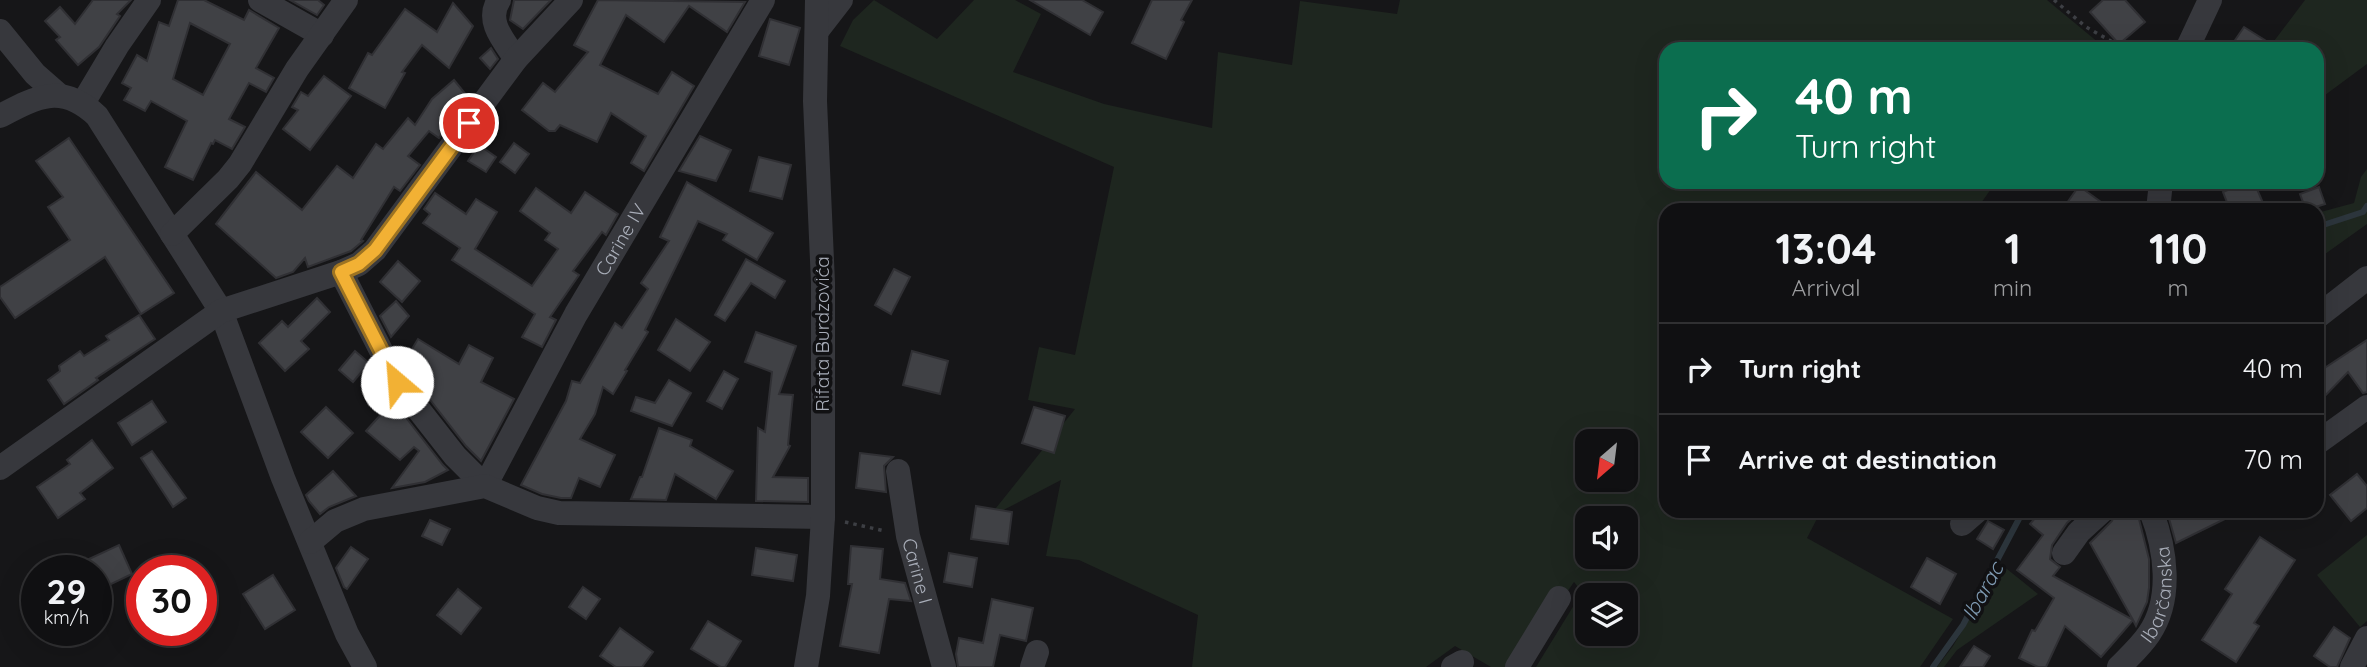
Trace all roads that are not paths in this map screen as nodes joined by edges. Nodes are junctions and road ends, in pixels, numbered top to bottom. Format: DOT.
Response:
graph roads {
  1 [pos="149,0"];
  2 [pos="260,0"];
  3 [pos="346,0"];
  4 [pos="499,0"];
  5 [pos="571,0"];
  6 [pos="763,0"];
  7 [pos="817,0"];
  8 [pos="841,0"];
  9 [pos="2210,0"];
  10 [pos="0,31"];
  11 [pos="817,31"];
  12 [pos="322,35"];
  13 [pos="2190,42"];
  14 [pos="516,59"];
  15 [pos="59,95"];
  16 [pos="83,103"];
  17 [pos="0,116"];
  18 [pos="172,234"];
  19 [pos="341,272"];
  20 [pos="2367,278"];
  21 [pos="222,311"];
  22 [pos="2324,312"];
  23 [pos="2367,407"];
  24 [pos="2324,438"];
  25 [pos="0,468"];
  26 [pos="898,471"];
  27 [pos="485,486"];
  28 [pos="822,517"];
  29 [pos="2094,518"];
  30 [pos="2153,518"];
  31 [pos="310,542"];
  32 [pos="2064,553"];
  33 [pos="1559,598"];
  34 [pos="2367,638"];
  35 [pos="2128,662"];
  36 [pos="365,667"];
  37 [pos="806,667"];
  38 [pos="944,667"];
  39 [pos="1517,667"];
  40 [pos="2352,667"];
  1 -- 16 [label="street"];
  2 -- 12 [label="street"];
  3 -- 12 [label="street"];
  4 -- 14 [label="street"];
  5 -- 14 [label="street"];
  6 -- 27 [label="street, Carine IV"];
  7 -- 11 [label="street, Rifata Burdzovića"];
  8 -- 11 [label="street"];
  9 -- 13 [label="street"];
  10 -- 15 [label="street"];
  11 -- 28 [label="street, Rifata Burdzovića"];
  12 -- 18 [label="street"];
  14 -- 19 [label="street"];
  15 -- 16 [label="street"];
  15 -- 17 [label="street"];
  16 -- 18 [label="street"];
  18 -- 21 [label="street"];
  19 -- 21 [label="street"];
  19 -- 27 [label="street"];
  20 -- 22 [label="street"];
  21 -- 25 [label="street"];
  21 -- 31 [label="street"];
  23 -- 24 [label="street"];
  26 -- 38 [label="street, Carine I"];
  27 -- 28 [label="street"];
  27 -- 31 [label="street"];
  28 -- 37 [label="street, Rifata Burdzovića"];
  29 -- 32 [label="street"];
  30 -- 35 [label="street, Ibarčanska"];
  31 -- 36 [label="street"];
  33 -- 39 [label="street"];
  34 -- 40 [label="street"];
}
